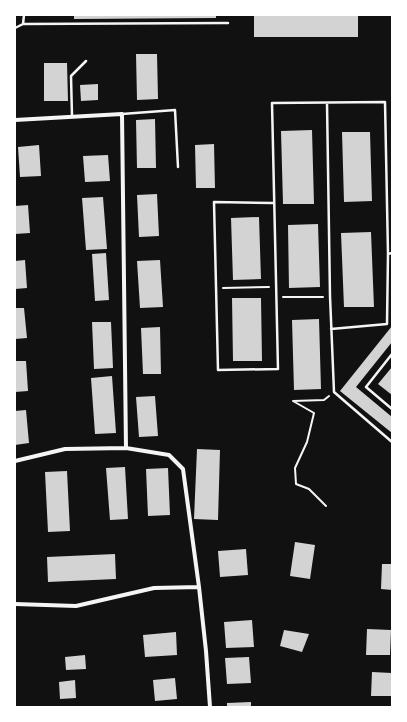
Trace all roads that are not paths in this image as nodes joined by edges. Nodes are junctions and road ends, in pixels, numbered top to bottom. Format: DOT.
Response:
graph roads {
  1 [pos="24,15"];
  2 [pos="228,23"];
  3 [pos="24,24"];
  4 [pos="15,28"];
  5 [pos="86,61"];
  6 [pos="327,103"];
  7 [pos="122,114"];
  8 [pos="72,117"];
  9 [pos="15,120"];
  10 [pos="178,167"];
  11 [pos="273,203"];
  12 [pos="388,254"];
  13 [pos="392,254"];
  14 [pos="331,329"];
  15 [pos="392,354"];
  16 [pos="392,409"];
  17 [pos="392,442"];
  18 [pos="126,448"];
  19 [pos="15,461"];
  20 [pos="200,587"];
  21 [pos="15,604"];
  22 [pos="210,707"];
  1 -- 3 [label="lane"];
  2 -- 3 [label="lane"];
  3 -- 4 [label="lane"];
  5 -- 8 [label="lane"];
  6 -- 11 [label="lane"];
  6 -- 12 [label="lane"];
  6 -- 14 [label="lane"];
  7 -- 8 [label="street"];
  7 -- 10 [label="lane"];
  7 -- 18 [label="street"];
  8 -- 9 [label="street"];
  11 -- 11 [label="lane"];
  12 -- 13 [label="lane"];
  12 -- 14 [label="lane"];
  14 -- 17 [label="lane"];
  15 -- 16 [label="lane"];
  18 -- 19 [label="street"];
  18 -- 20 [label="street"];
  20 -- 21 [label="street"];
  20 -- 22 [label="street"];
}
